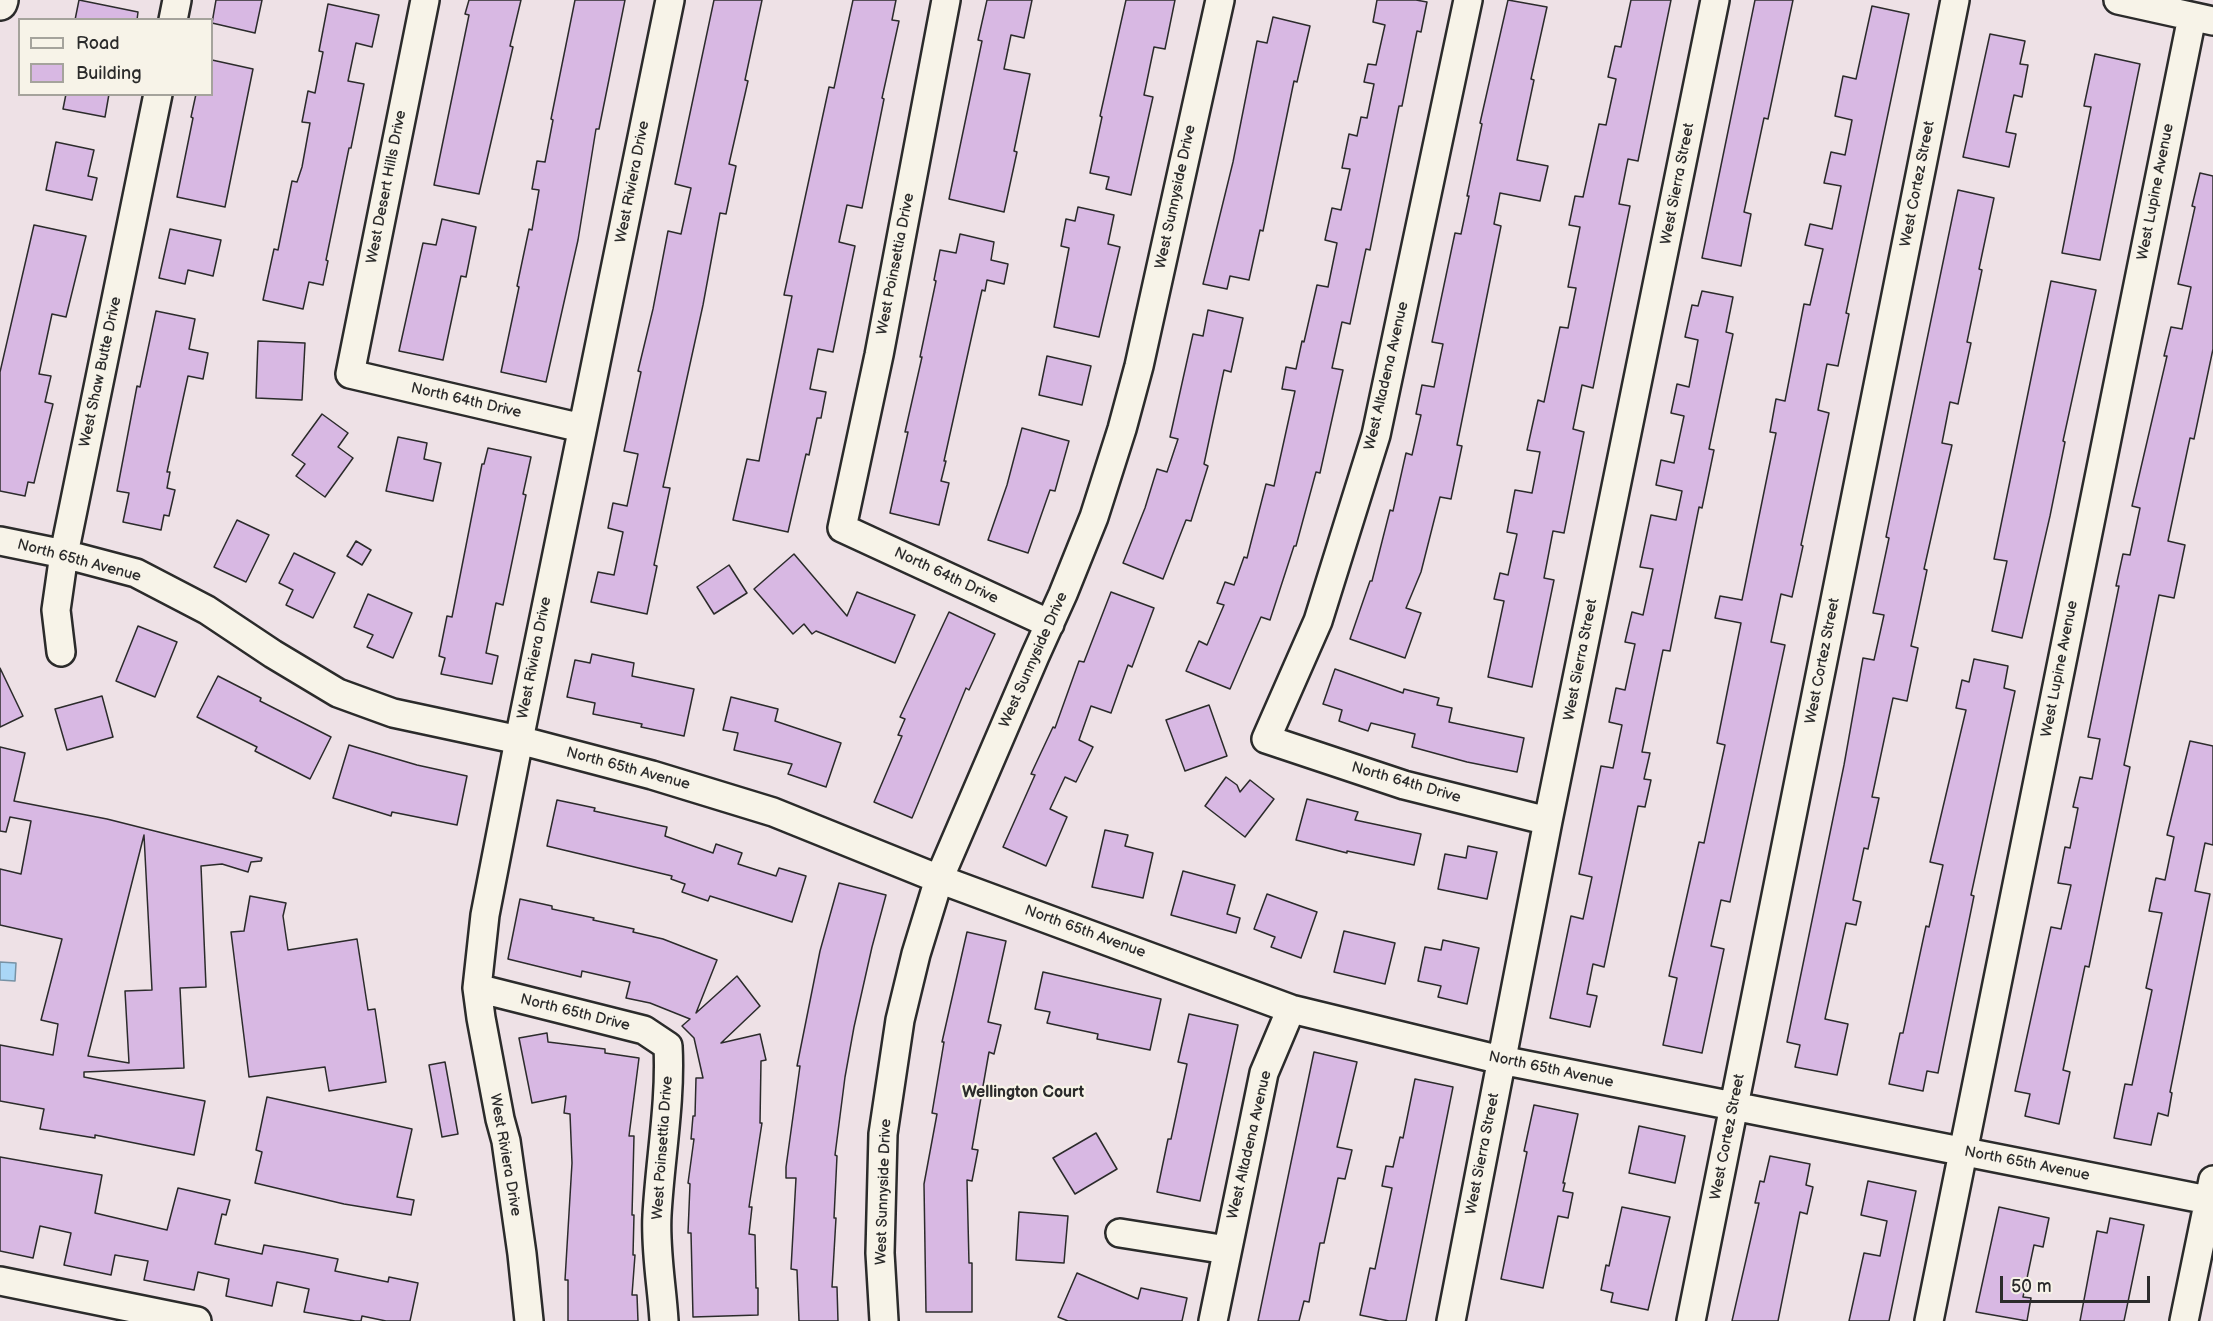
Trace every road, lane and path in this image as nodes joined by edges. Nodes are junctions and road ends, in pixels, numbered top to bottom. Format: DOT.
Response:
graph roads {
  1 [pos="177,0"];
  2 [pos="425,0"];
  3 [pos="670,0"];
  4 [pos="946,0"];
  5 [pos="1220,0"];
  6 [pos="1468,0"];
  7 [pos="1715,0"];
  8 [pos="1954,0"];
  9 [pos="2118,0"];
  10 [pos="173,18"];
  11 [pos="2202,19"];
  12 [pos="158,96"];
  13 [pos="350,374"];
  14 [pos="582,428"];
  15 [pos="842,528"];
  16 [pos="0,541"];
  17 [pos="64,554"];
  18 [pos="1050,624"];
  19 [pos="61,652"];
  20 [pos="1266,739"];
  21 [pos="519,740"];
  22 [pos="1548,821"];
  23 [pos="939,879"];
  24 [pos="477,988"];
  25 [pos="1291,1009"];
  26 [pos="668,1046"];
  27 [pos="1501,1060"];
  28 [pos="1734,1106"];
  29 [pos="1962,1151"];
  30 [pos="2212,1193"];
  31 [pos="1120,1233"];
  32 [pos="1227,1250"];
  33 [pos="0,1281"];
  34 [pos="170,1318"];
  35 [pos="198,1321"];
  36 [pos="529,1321"];
  37 [pos="664,1321"];
  38 [pos="884,1321"];
  39 [pos="1213,1321"];
  40 [pos="1450,1321"];
  41 [pos="1691,1321"];
  42 [pos="1929,1321"];
  43 [pos="2184,1321"];
  1 -- 10 [label="street"];
  2 -- 13 [label="street, West Desert Hills Drive"];
  3 -- 14 [label="street, West Riviera Drive"];
  4 -- 15 [label="street, West Poinsettia Drive"];
  5 -- 18 [label="street, West Sunnyside Drive"];
  6 -- 20 [label="street, West Altadena Avenue"];
  7 -- 22 [label="street, West Sierra Street"];
  8 -- 28 [label="street, West Cortez Street"];
  9 -- 11 [label="street"];
  11 -- 29 [label="street, West Lupine Avenue"];
  12 -- 17 [label="street, West Shaw Butte Drive"];
  13 -- 14 [label="street, North 64th Drive"];
  14 -- 21 [label="street, West Riviera Drive"];
  15 -- 18 [label="street, North 64th Drive"];
  16 -- 17 [label="street, North 65th Avenue"];
  17 -- 19 [label="street, West Shaw Butte Drive"];
  17 -- 21 [label="street, North 65th Avenue"];
  18 -- 23 [label="street, West Sunnyside Drive"];
  20 -- 22 [label="street, North 64th Drive"];
  21 -- 23 [label="street, North 65th Avenue"];
  21 -- 24 [label="street, West Riviera Drive"];
  22 -- 27 [label="street, West Sierra Street"];
  23 -- 25 [label="street, North 65th Avenue"];
  23 -- 38 [label="street, West Sunnyside Drive"];
  24 -- 26 [label="street, North 65th Drive"];
  24 -- 36 [label="street, West Riviera Drive"];
  25 -- 27 [label="street, North 65th Avenue"];
  25 -- 32 [label="street, West Altadena Avenue"];
  26 -- 37 [label="street, West Poinsettia Drive"];
  27 -- 28 [label="street, North 65th Avenue"];
  27 -- 40 [label="street, West Sierra Street"];
  28 -- 29 [label="street, North 65th Avenue"];
  28 -- 41 [label="street, West Cortez Street"];
  29 -- 30 [label="street, North 65th Avenue"];
  29 -- 42 [label="street, West Lupine Avenue"];
  30 -- 43 [label="street"];
  31 -- 32 [label="street"];
  32 -- 39 [label="street, West Altadena Avenue"];
  33 -- 34 [label="street"];
  34 -- 35 [label="street"];
}
